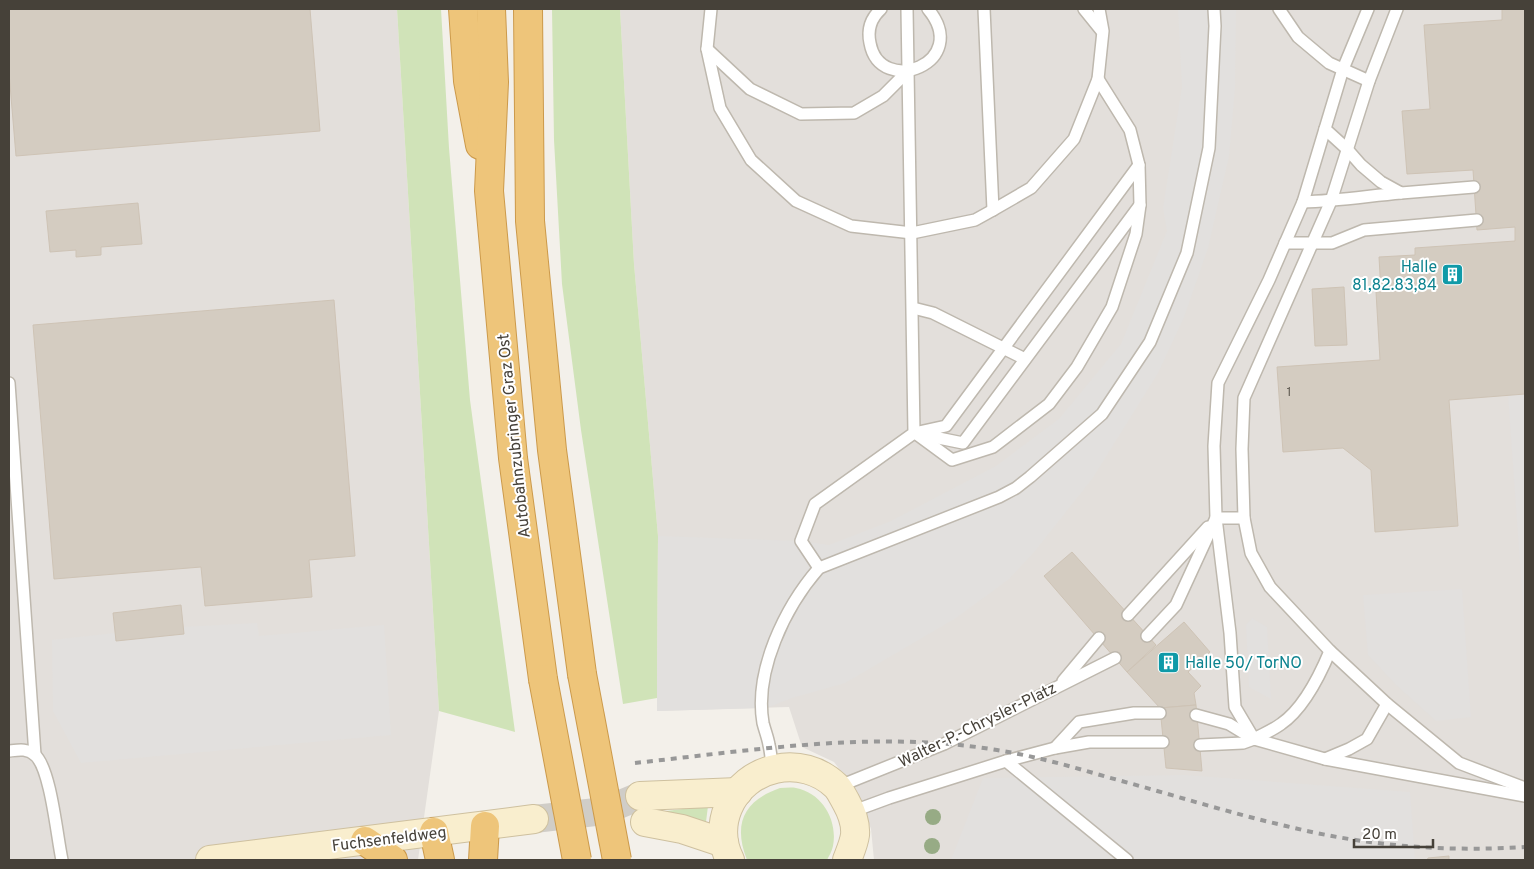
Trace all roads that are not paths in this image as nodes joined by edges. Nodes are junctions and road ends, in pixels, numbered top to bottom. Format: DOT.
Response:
graph roads {
  1 [pos="464,9"];
  2 [pos="491,9"];
  3 [pos="528,9"];
  4 [pos="711,9"];
  5 [pos="881,9"];
  6 [pos="907,9"];
  7 [pos="928,9"];
  8 [pos="984,9"];
  9 [pos="1084,9"];
  10 [pos="1099,9"];
  11 [pos="1214,9"];
  12 [pos="1279,9"];
  13 [pos="1368,9"];
  14 [pos="1398,9"];
  15 [pos="1103,31"];
  16 [pos="707,49"];
  17 [pos="1343,70"];
  18 [pos="908,71"];
  19 [pos="1098,79"];
  20 [pos="1369,80"];
  21 [pos="1325,129"];
  22 [pos="1347,149"];
  23 [pos="1139,165"];
  24 [pos="1474,187"];
  25 [pos="489,191"];
  26 [pos="1401,193"];
  27 [pos="1331,201"];
  28 [pos="1302,202"];
  29 [pos="1140,205"];
  30 [pos="993,210"];
  31 [pos="1477,220"];
  32 [pos="912,233"];
  33 [pos="1285,243"];
  34 [pos="1312,244"];
  35 [pos="913,308"];
  36 [pos="1004,348"];
  37 [pos="1025,359"];
  38 [pos="9,383"];
  39 [pos="914,433"];
  40 [pos="1216,518"];
  41 [pos="1244,518"];
  42 [pos="819,568"];
  43 [pos="1128,615"];
  44 [pos="1146,636"];
  45 [pos="1099,638"];
  46 [pos="1330,651"];
  47 [pos="1115,658"];
  48 [pos="1061,684"];
  49 [pos="1387,704"];
  50 [pos="1160,713"];
  51 [pos="1196,715"];
  52 [pos="1254,739"];
  53 [pos="1163,742"];
  54 [pos="1200,746"];
  55 [pos="1055,748"];
  56 [pos="9,751"];
  57 [pos="34,755"];
  58 [pos="1325,759"];
  59 [pos="1006,761"];
  60 [pos="773,768"];
  61 [pos="837,787"];
  62 [pos="1525,788"];
  63 [pos="738,792"];
  64 [pos="640,796"];
  65 [pos="1525,796"];
  66 [pos="851,812"];
  67 [pos="534,819"];
  68 [pos="645,822"];
  69 [pos="485,826"];
  70 [pos="434,832"];
  71 [pos="365,841"];
  72 [pos="727,851"];
  73 [pos="250,857"];
  74 [pos="852,857"];
  75 [pos="62,860"];
  76 [pos="210,860"];
  77 [pos="393,860"];
  78 [pos="440,860"];
  79 [pos="483,860"];
  80 [pos="577,860"];
  81 [pos="617,860"];
  82 [pos="1127,860"];
  1 -- 25 [label="highway"];
  2 -- 25 [label="highway, Autobahnzubringer Graz Ost"];
  3 -- 81 [label="highway, bridge"];
  4 -- 16 [label="lane"];
  5 -- 18 [label="lane"];
  6 -- 18 [label="lane"];
  7 -- 18 [label="lane"];
  8 -- 30 [label="lane"];
  9 -- 15 [label="lane"];
  10 -- 15 [label="lane"];
  11 -- 42 [label="lane"];
  12 -- 17 [label="lane"];
  13 -- 17 [label="lane"];
  14 -- 20 [label="lane"];
  15 -- 19 [label="lane"];
  16 -- 18 [label="lane"];
  16 -- 32 [label="lane"];
  17 -- 20 [label="lane"];
  17 -- 21 [label="lane"];
  18 -- 32 [label="lane"];
  19 -- 23 [label="lane"];
  19 -- 30 [label="lane"];
  20 -- 22 [label="lane"];
  21 -- 22 [label="lane"];
  21 -- 28 [label="lane"];
  22 -- 26 [label="lane"];
  22 -- 27 [label="lane"];
  23 -- 29 [label="lane"];
  23 -- 36 [label="lane"];
  24 -- 26 [label="lane"];
  25 -- 80 [label="highway, Autobahnzubringer Graz Ost, bridge"];
  26 -- 27 [label="lane"];
  27 -- 28 [label="lane"];
  27 -- 34 [label="lane"];
  28 -- 33 [label="lane"];
  29 -- 37 [label="lane"];
  29 -- 39 [label="lane"];
  30 -- 32 [label="lane"];
  31 -- 34 [label="lane"];
  32 -- 35 [label="lane"];
  33 -- 34 [label="lane"];
  33 -- 40 [label="lane"];
  34 -- 41 [label="lane"];
  35 -- 36 [label="lane"];
  35 -- 39 [label="lane"];
  36 -- 37 [label="lane"];
  36 -- 39 [label="lane"];
  37 -- 39 [label="lane"];
  38 -- 57 [label="lane"];
  39 -- 42 [label="lane"];
  40 -- 41 [label="lane"];
  40 -- 43 [label="lane"];
  40 -- 44 [label="lane"];
  40 -- 52 [label="lane"];
  41 -- 46 [label="lane"];
  42 -- 60 [label="lane"];
  45 -- 48 [label="lane"];
  46 -- 49 [label="lane"];
  46 -- 52 [label="lane"];
  47 -- 48 [label="lane, Walter-P.-Chrysler-Platz"];
  48 -- 61 [label="lane, Walter-P.-Chrysler-Platz"];
  49 -- 58 [label="lane"];
  49 -- 62 [label="lane"];
  50 -- 55 [label="lane"];
  51 -- 52 [label="lane"];
  52 -- 54 [label="lane"];
  52 -- 58 [label="lane"];
  53 -- 55 [label="lane, Walter-P.-Chrysler-Platz"];
  55 -- 59 [label="lane, Walter-P.-Chrysler-Platz"];
  56 -- 57 [label="lane"];
  57 -- 75 [label="lane"];
  58 -- 65 [label="lane"];
  59 -- 66 [label="lane, Walter-P.-Chrysler-Platz"];
  59 -- 82 [label="lane"];
  60 -- 61 [label="main road"];
  60 -- 63 [label="main road"];
  61 -- 66 [label="main road"];
  63 -- 64 [label="main road"];
  63 -- 72 [label="main road"];
  66 -- 74 [label="main road"];
  67 -- 69 [label="main road, Fuchsenfeldweg"];
  68 -- 72 [label="main road"];
  69 -- 70 [label="main road, Fuchsenfeldweg"];
  69 -- 79 [label="highway"];
  70 -- 71 [label="main road, Fuchsenfeldweg"];
  70 -- 78 [label="highway"];
  71 -- 73 [label="main road, Fuchsenfeldweg"];
  71 -- 77 [label="highway"];
  73 -- 76 [label="main road, Fuchsenfeldweg"];
}
